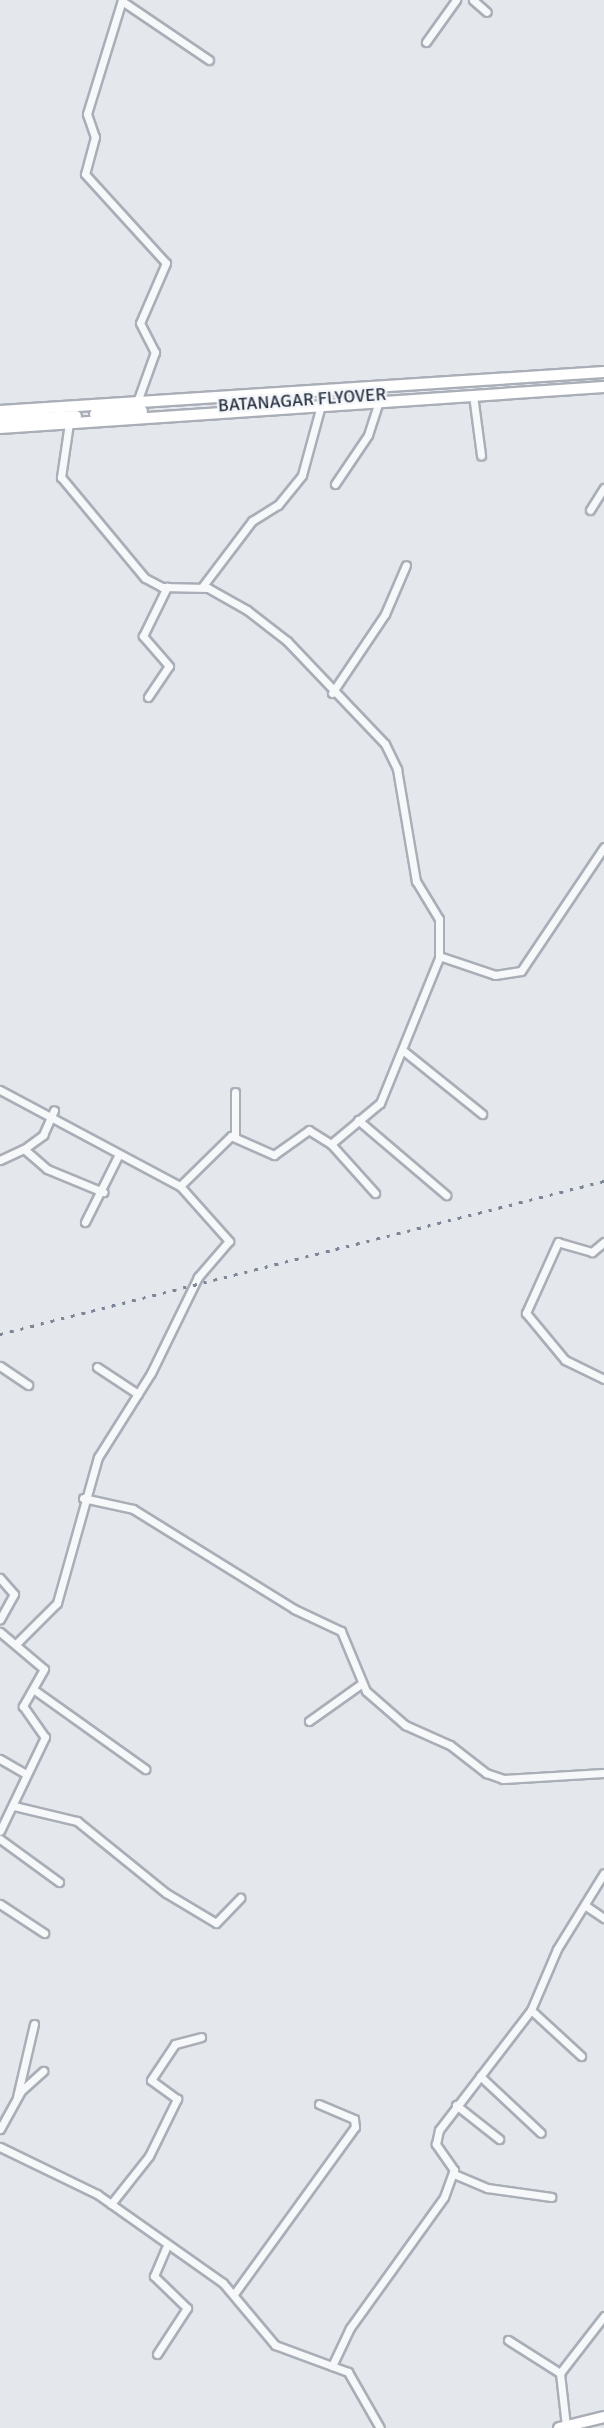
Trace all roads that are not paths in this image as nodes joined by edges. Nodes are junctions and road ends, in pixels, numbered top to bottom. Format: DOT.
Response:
graph roads {
  1 [pos="456,0"];
  2 [pos="474,0"];
  3 [pos="120,1"];
  4 [pos="487,12"];
  5 [pos="426,42"];
  6 [pos="209,60"];
  7 [pos="604,372"];
  8 [pos="604,381"];
  9 [pos="604,387"];
  10 [pos="473,395"];
  11 [pos="379,401"];
  12 [pos="137,402"];
  13 [pos="321,405"];
  14 [pos="0,411"];
  15 [pos="0,420"];
  16 [pos="69,423"];
  17 [pos="0,428"];
  18 [pos="481,455"];
  19 [pos="335,484"];
  20 [pos="604,488"];
  21 [pos="590,510"];
  22 [pos="406,565"];
  23 [pos="167,587"];
  24 [pos="202,587"];
  25 [pos="332,694"];
  26 [pos="148,697"];
  27 [pos="604,847"];
  28 [pos="439,956"];
  29 [pos="405,1052"];
  30 [pos="0,1090"];
  31 [pos="235,1092"];
  32 [pos="54,1110"];
  33 [pos="482,1114"];
  34 [pos="358,1120"];
  35 [pos="51,1123"];
  36 [pos="235,1135"];
  37 [pos="331,1144"];
  38 [pos="24,1149"];
  39 [pos="120,1154"];
  40 [pos="0,1160"];
  41 [pos="180,1186"];
  42 [pos="103,1192"];
  43 [pos="375,1193"];
  44 [pos="446,1195"];
  45 [pos="85,1222"];
  46 [pos="604,1242"];
  47 [pos="0,1366"];
  48 [pos="97,1367"];
  49 [pos="604,1379"];
  50 [pos="28,1385"];
  51 [pos="138,1394"];
  52 [pos="83,1498"];
  53 [pos="0,1578"];
  54 [pos="0,1619"];
  55 [pos="0,1632"];
  56 [pos="17,1643"];
  57 [pos="361,1684"];
  58 [pos="33,1689"];
  59 [pos="309,1721"];
  60 [pos="0,1759"];
  61 [pos="145,1769"];
  62 [pos="604,1773"];
  63 [pos="26,1774"];
  64 [pos="14,1805"];
  65 [pos="0,1831"];
  66 [pos="0,1839"];
  67 [pos="604,1873"];
  68 [pos="59,1882"];
  69 [pos="240,1898"];
  70 [pos="0,1904"];
  71 [pos="586,1906"];
  72 [pos="604,1917"];
  73 [pos="44,1933"];
  74 [pos="531,2010"];
  75 [pos="34,2024"];
  76 [pos="201,2037"];
  77 [pos="581,2056"];
  78 [pos="43,2071"];
  79 [pos="480,2076"];
  80 [pos="17,2097"];
  81 [pos="319,2104"];
  82 [pos="456,2105"];
  83 [pos="0,2129"];
  84 [pos="541,2133"];
  85 [pos="499,2139"];
  86 [pos="0,2147"];
  87 [pos="454,2174"];
  88 [pos="551,2197"];
  89 [pos="111,2204"];
  90 [pos="166,2248"];
  91 [pos="234,2294"];
  92 [pos="604,2316"];
  93 [pos="509,2340"];
  94 [pos="157,2354"];
  95 [pos="332,2365"];
  96 [pos="560,2373"];
  97 [pos="604,2417"];
  98 [pos="562,2427"];
  99 [pos="380,2428"];
  1 -- 5 [label="street"];
  2 -- 4 [label="street"];
  3 -- 6 [label="street"];
  3 -- 12 [label="street"];
  7 -- 12 [label="street"];
  8 -- 15 [label="street, BATANAGAR FLYOVER"];
  9 -- 10 [label="street"];
  10 -- 11 [label="street"];
  10 -- 18 [label="street"];
  11 -- 13 [label="street"];
  11 -- 19 [label="street"];
  12 -- 14 [label="street"];
  13 -- 16 [label="street"];
  13 -- 24 [label="street"];
  16 -- 17 [label="street"];
  16 -- 23 [label="street"];
  20 -- 21 [label="street"];
  22 -- 25 [label="street"];
  23 -- 24 [label="street"];
  23 -- 26 [label="street"];
  24 -- 25 [label="street"];
  25 -- 28 [label="street"];
  27 -- 28 [label="street"];
  28 -- 29 [label="street"];
  29 -- 33 [label="street"];
  29 -- 34 [label="street"];
  30 -- 35 [label="street"];
  31 -- 36 [label="street"];
  32 -- 35 [label="street"];
  34 -- 37 [label="street"];
  34 -- 44 [label="street"];
  35 -- 38 [label="street"];
  35 -- 39 [label="street"];
  36 -- 37 [label="street"];
  36 -- 41 [label="street"];
  37 -- 43 [label="street"];
  38 -- 40 [label="street"];
  38 -- 42 [label="street"];
  39 -- 41 [label="street"];
  39 -- 42 [label="street"];
  41 -- 51 [label="street"];
  42 -- 45 [label="street"];
  46 -- 49 [label="street"];
  47 -- 50 [label="street"];
  48 -- 51 [label="street"];
  51 -- 52 [label="street"];
  52 -- 56 [label="street"];
  52 -- 57 [label="street"];
  53 -- 54 [label="street"];
  55 -- 56 [label="street"];
  56 -- 58 [label="street"];
  57 -- 59 [label="street"];
  57 -- 62 [label="street"];
  58 -- 61 [label="street"];
  58 -- 63 [label="street"];
  60 -- 63 [label="street"];
  63 -- 64 [label="street"];
  64 -- 65 [label="street"];
  64 -- 69 [label="street"];
  66 -- 68 [label="street"];
  67 -- 71 [label="street"];
  70 -- 73 [label="street"];
  71 -- 72 [label="street"];
  71 -- 74 [label="street"];
  74 -- 77 [label="street"];
  74 -- 79 [label="street"];
  75 -- 80 [label="street"];
  76 -- 89 [label="street"];
  78 -- 80 [label="street"];
  79 -- 82 [label="street"];
  79 -- 84 [label="street"];
  80 -- 83 [label="street"];
  81 -- 91 [label="street"];
  82 -- 85 [label="street"];
  82 -- 87 [label="street"];
  86 -- 89 [label="street"];
  87 -- 88 [label="street"];
  87 -- 95 [label="street"];
  89 -- 90 [label="street"];
  90 -- 91 [label="street"];
  90 -- 94 [label="street"];
  91 -- 95 [label="street"];
  92 -- 96 [label="street"];
  93 -- 96 [label="street"];
  95 -- 99 [label="street"];
  96 -- 98 [label="street"];
  97 -- 98 [label="street"];
}
